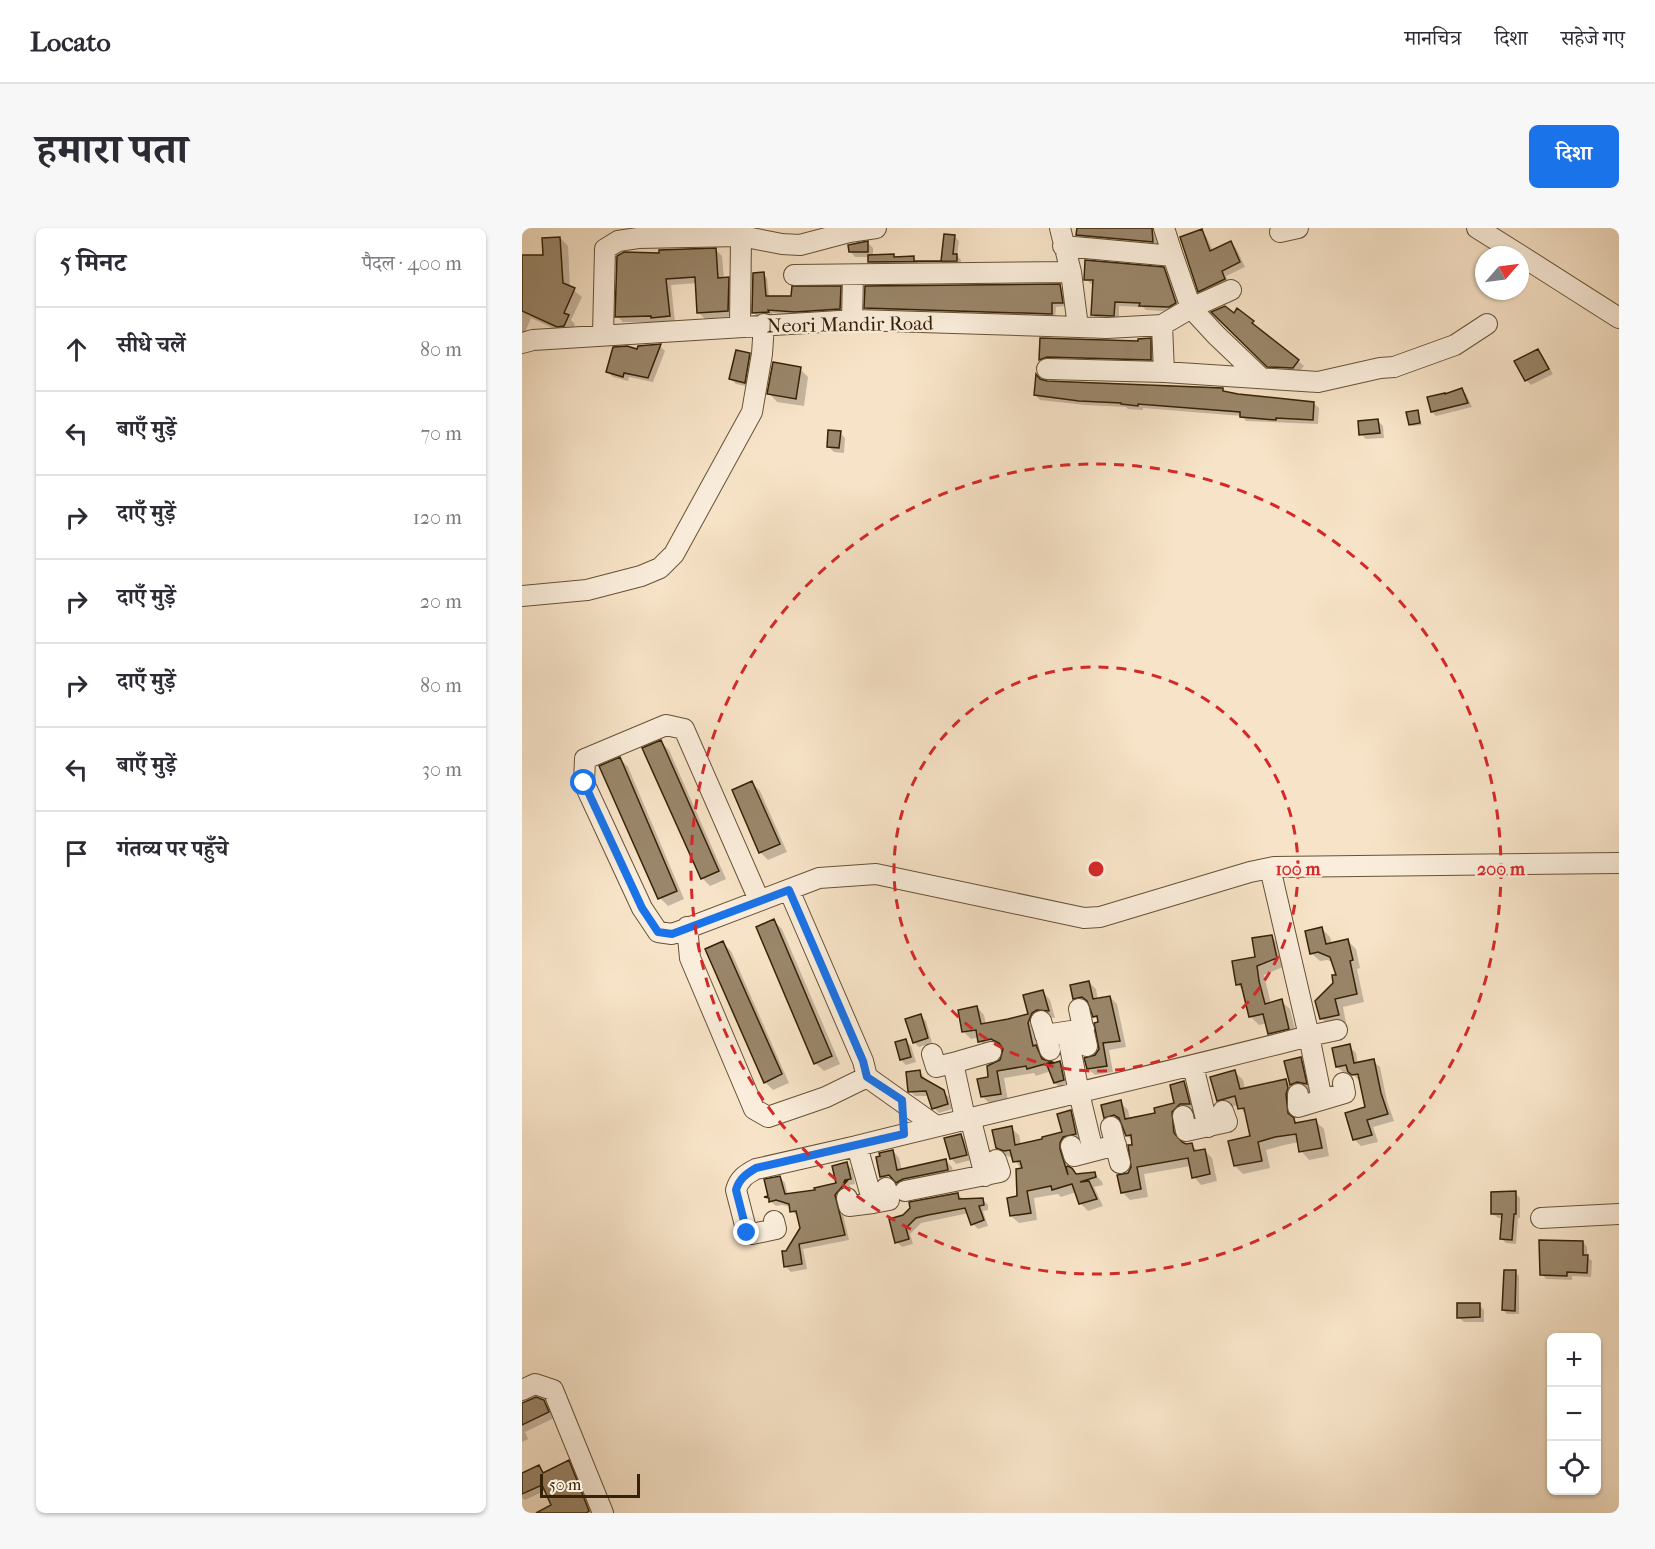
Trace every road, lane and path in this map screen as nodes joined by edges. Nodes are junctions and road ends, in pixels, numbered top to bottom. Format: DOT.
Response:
graph roads {
  1 [pos="876,228"];
  2 [pos="1164,228"];
  3 [pos="1480,230"];
  4 [pos="741,236"];
  5 [pos="1061,237"];
  6 [pos="1506,246"];
  7 [pos="1173,256"];
  8 [pos="1529,261"];
  9 [pos="1071,272"];
  10 [pos="794,274"];
  11 [pos="854,275"];
  12 [pos="1231,290"];
  13 [pos="1191,308"];
  14 [pos="1619,318"];
  15 [pos="852,320"];
  16 [pos="764,324"];
  17 [pos="1487,324"];
  18 [pos="1162,325"];
  19 [pos="740,327"];
  20 [pos="1078,327"];
  21 [pos="603,335"];
  22 [pos="522,343"];
  23 [pos="1047,369"];
  24 [pos="1164,372"];
  25 [pos="1260,377"];
  26 [pos="522,596"];
  27 [pos="1619,863"];
  28 [pos="1270,868"];
  29 [pos="789,890"];
  30 [pos="759,900"];
  31 [pos="687,927"];
  32 [pos="1079,1009"];
  33 [pos="1337,1030"];
  34 [pos="1045,1036"];
  35 [pos="1079,1036"];
  36 [pos="1309,1036"];
  37 [pos="932,1054"];
  38 [pos="982,1061"];
  39 [pos="953,1063"];
  40 [pos="1193,1066"];
  41 [pos="867,1077"];
  42 [pos="1343,1083"];
  43 [pos="1079,1093"];
  44 [pos="1298,1094"];
  45 [pos="902,1100"];
  46 [pos="1322,1100"];
  47 [pos="1223,1110"];
  48 [pos="1183,1116"];
  49 [pos="968,1117"];
  50 [pos="936,1126"];
  51 [pos="1208,1127"];
  52 [pos="904,1134"];
  53 [pos="1116,1145"];
  54 [pos="857,1146"];
  55 [pos="1071,1146"];
  56 [pos="1093,1150"];
  57 [pos="847,1198"];
  58 [pos="873,1203"];
  59 [pos="1619,1214"];
  60 [pos="1541,1218"];
  61 [pos="774,1221"];
  62 [pos="522,1390"];
  63 [pos="603,1513"];
  1 -- 4 [label="street"];
  2 -- 7 [label="street"];
  3 -- 6 [label="street"];
  4 -- 19 [label="street"];
  4 -- 21 [label="street"];
  5 -- 7 [label="street"];
  5 -- 9 [label="street"];
  7 -- 13 [label="street"];
  8 -- 14 [label="street"];
  9 -- 11 [label="street"];
  9 -- 20 [label="street"];
  10 -- 11 [label="street"];
  11 -- 15 [label="street"];
  12 -- 13 [label="street"];
  13 -- 18 [label="street"];
  13 -- 25 [label="street"];
  15 -- 16 [label="street, Neori Mandir Road"];
  15 -- 20 [label="street, Neori Mandir Road"];
  16 -- 19 [label="street, Neori Mandir Road"];
  16 -- 26 [label="street"];
  17 -- 25 [label="street"];
  18 -- 20 [label="street, Neori Mandir Road"];
  18 -- 24 [label="street"];
  19 -- 21 [label="street, Neori Mandir Road"];
  21 -- 22 [label="street, Neori Mandir Road"];
  23 -- 24 [label="street"];
  24 -- 25 [label="street"];
  27 -- 28 [label="street"];
  28 -- 29 [label="street"];
  28 -- 36 [label="street"];
  29 -- 30 [label="street"];
  29 -- 41 [label="street"];
  30 -- 31 [label="street"];
  30 -- 31 [label="street"];
  31 -- 41 [label="street"];
  32 -- 35 [label="street"];
  33 -- 36 [label="street"];
  34 -- 35 [label="street"];
  35 -- 43 [label="street"];
  36 -- 40 [label="street"];
  36 -- 46 [label="street"];
  37 -- 39 [label="street"];
  38 -- 39 [label="street"];
  39 -- 49 [label="street"];
  40 -- 43 [label="street"];
  40 -- 51 [label="street"];
  41 -- 45 [label="street"];
  42 -- 46 [label="street"];
  43 -- 49 [label="street"];
  43 -- 56 [label="street"];
  44 -- 46 [label="street"];
  45 -- 50 [label="street"];
  45 -- 52 [label="street"];
  47 -- 51 [label="street"];
  48 -- 51 [label="street"];
  49 -- 50 [label="street"];
  49 -- 58 [label="street"];
  50 -- 52 [label="street"];
  52 -- 54 [label="street"];
  53 -- 56 [label="street"];
  54 -- 58 [label="street"];
  54 -- 61 [label="street"];
  55 -- 56 [label="street"];
  57 -- 58 [label="street"];
  59 -- 60 [label="street"];
  62 -- 63 [label="street"];
}
